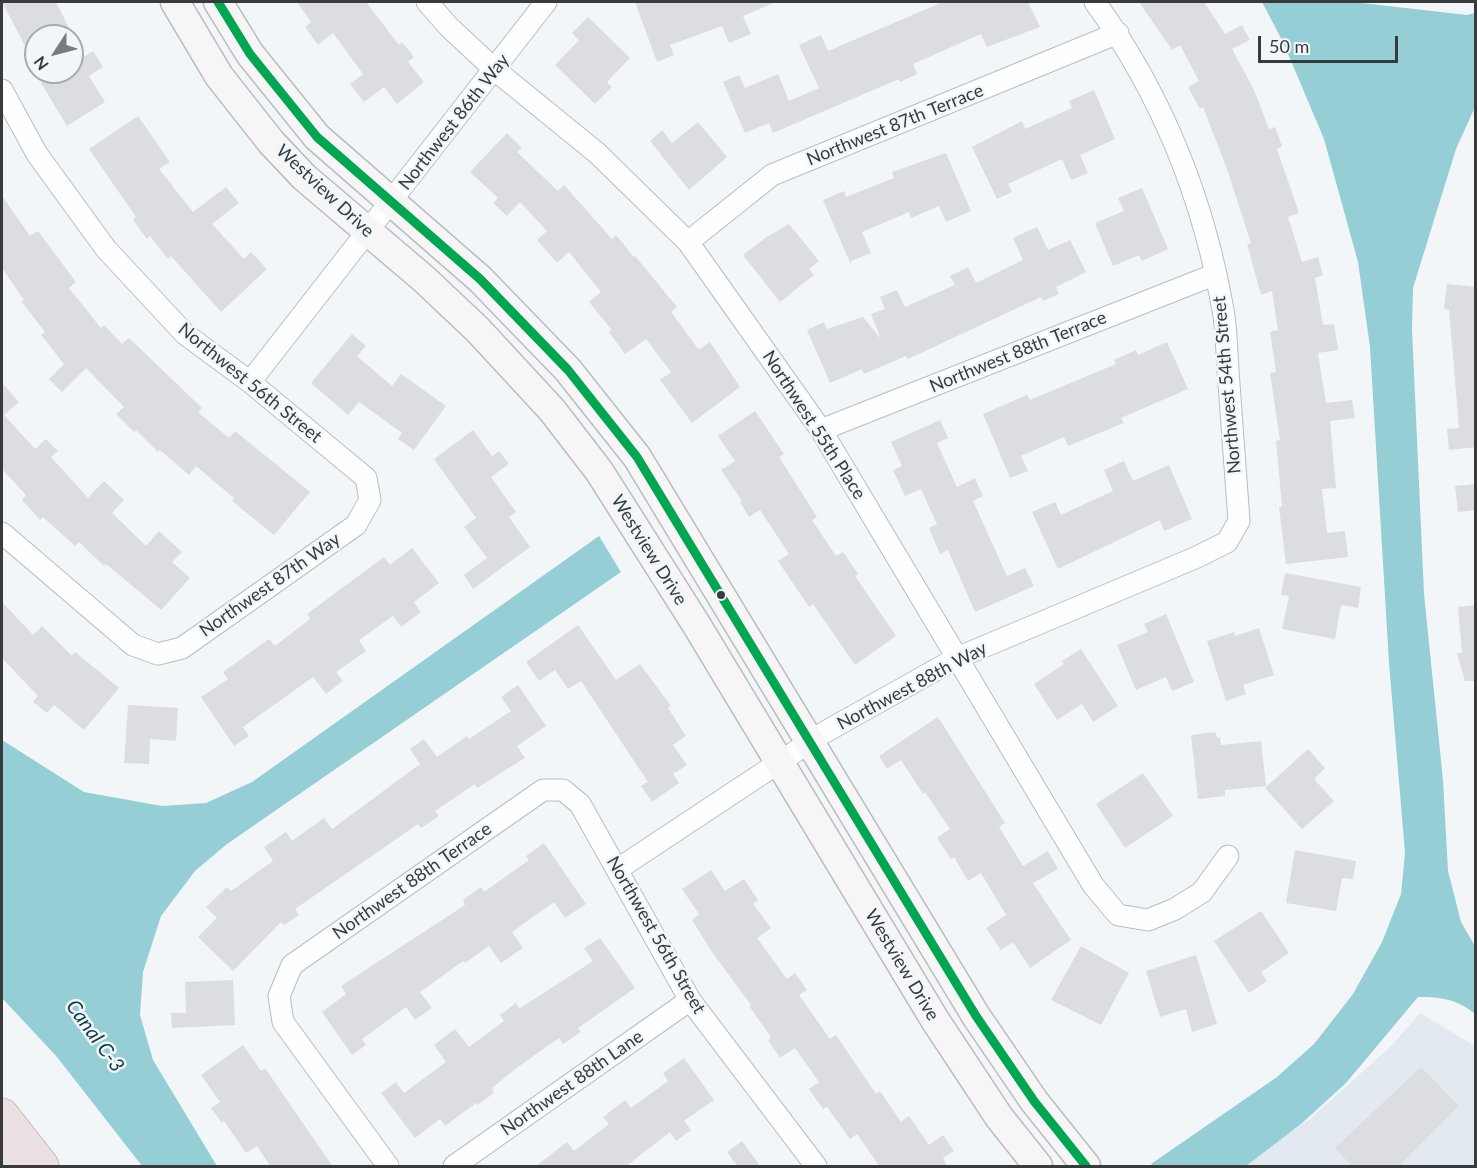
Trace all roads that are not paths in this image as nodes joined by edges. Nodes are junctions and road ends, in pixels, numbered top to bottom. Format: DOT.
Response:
graph roads {
  1 [pos="175,2"];
  2 [pos="218,2"];
  3 [pos="427,2"];
  4 [pos="546,2"];
  5 [pos="1095,2"];
  6 [pos="1118,33"];
  7 [pos="495,70"];
  8 [pos="2,90"];
  9 [pos="391,203"];
  10 [pos="367,231"];
  11 [pos="688,242"];
  12 [pos="1216,274"];
  13 [pos="249,382"];
  14 [pos="821,430"];
  15 [pos="370,500"];
  16 [pos="2,532"];
  17 [pos="1227,542"];
  18 [pos="957,658"];
  19 [pos="810,743"];
  20 [pos="779,763"];
  21 [pos="563,790"];
  22 [pos="1228,856"];
  23 [pos="618,869"];
  24 [pos="690,1000"];
  25 [pos="2,1115"];
  26 [pos="2,1161"];
  27 [pos="6,1167"];
  28 [pos="42,1167"];
  29 [pos="388,1167"];
  30 [pos="454,1167"];
  31 [pos="816,1167"];
  32 [pos="1038,1167"];
  33 [pos="1086,1167"];
  1 -- 10 [label="street, Westview Drive"];
  2 -- 9 [label="street, Westview Drive"];
  3 -- 7 [label="street, Northwest 55th Place"];
  4 -- 7 [label="street, Northwest 86th Way"];
  5 -- 6 [label="street, Northwest 54th Street"];
  6 -- 11 [label="street, Northwest 87th Terrace"];
  6 -- 12 [label="street, Northwest 54th Street"];
  7 -- 9 [label="street, Northwest 86th Way"];
  7 -- 11 [label="street, Northwest 55th Place"];
  8 -- 13 [label="street, Northwest 56th Street"];
  9 -- 10 [label="street, Northwest 86th Way"];
  9 -- 19 [label="street, Westview Drive"];
  10 -- 13 [label="street, Northwest 86th Way"];
  10 -- 20 [label="street, Westview Drive"];
  11 -- 14 [label="street, Northwest 55th Place"];
  12 -- 14 [label="street, Northwest 88th Terrace"];
  12 -- 17 [label="street, Northwest 54th Street"];
  13 -- 15 [label="street, Northwest 56th Street"];
  14 -- 18 [label="street, Northwest 55th Place"];
  15 -- 16 [label="street, Northwest 87th Way"];
  17 -- 18 [label="street, Northwest 88th Way"];
  18 -- 19 [label="street, Northwest 88th Way"];
  18 -- 22 [label="street, Northwest 55th Place"];
  19 -- 20 [label="street, Northwest 88th Way"];
  19 -- 33 [label="street, Westview Drive"];
  20 -- 23 [label="street, Northwest 88th Way"];
  20 -- 32 [label="street, Westview Drive"];
  21 -- 23 [label="street, Northwest 56th Street"];
  21 -- 29 [label="street, Northwest 88th Terrace"];
  23 -- 24 [label="street, Northwest 56th Street"];
  24 -- 30 [label="street, Northwest 88th Lane"];
  24 -- 31 [label="street, Northwest 56th Street"];
  25 -- 28 [label="highway"];
  26 -- 27 [label="highway"];
}
